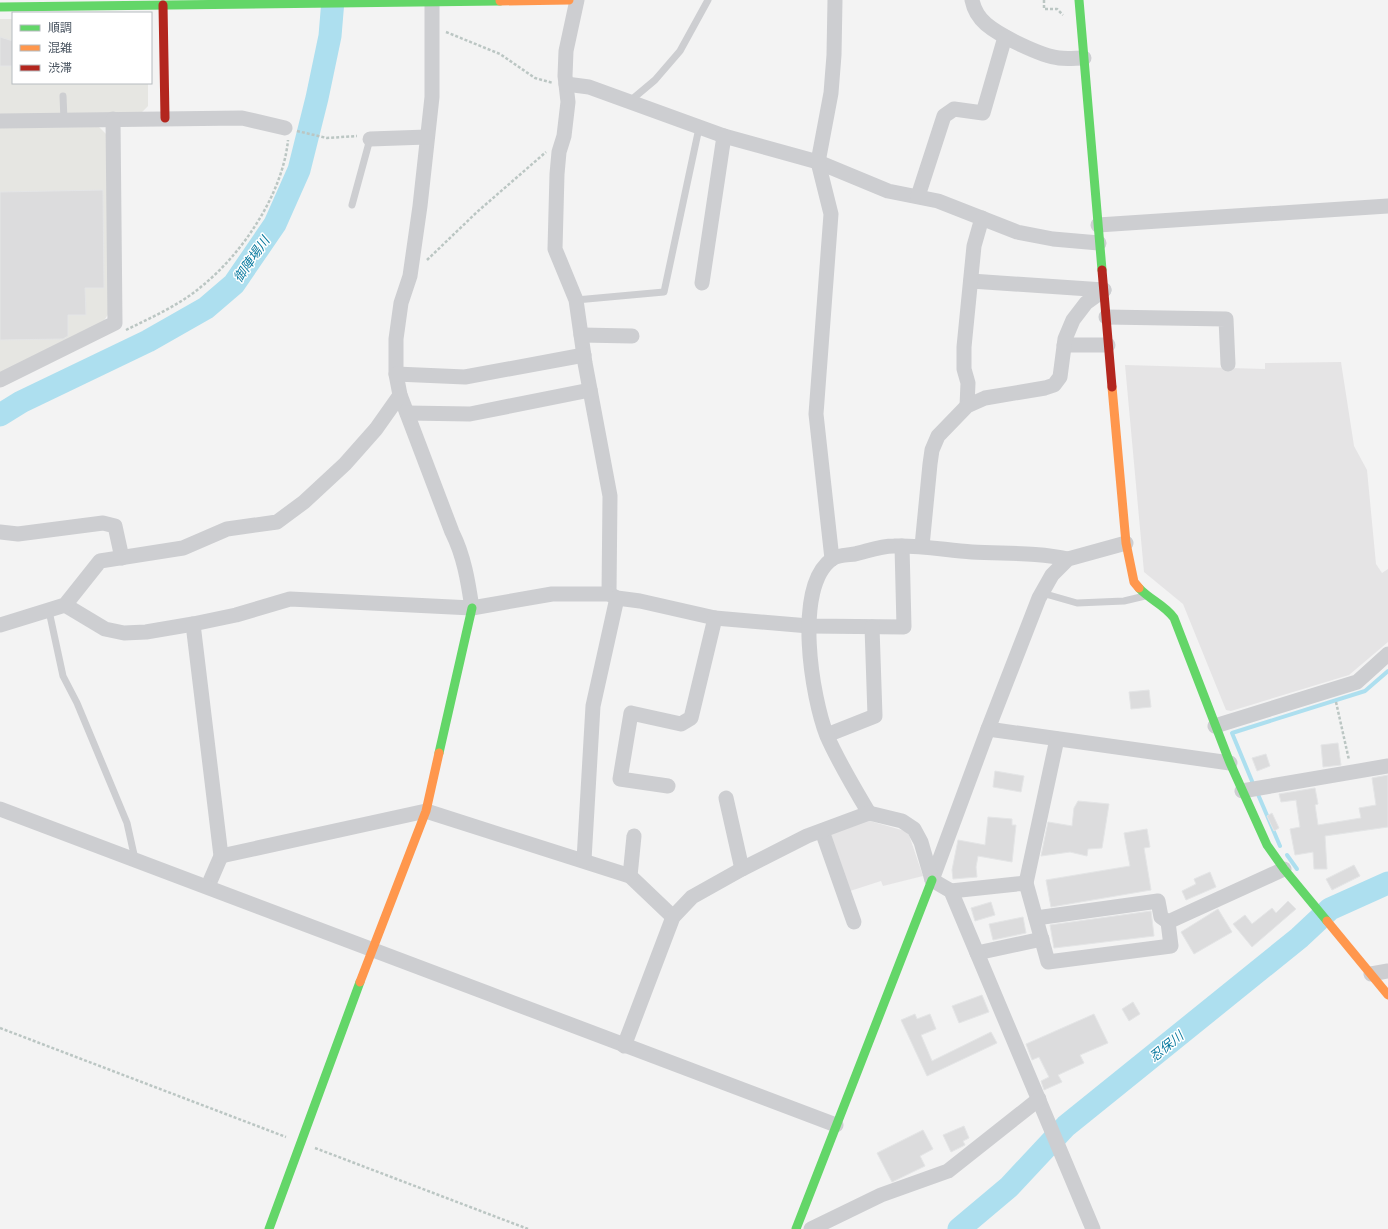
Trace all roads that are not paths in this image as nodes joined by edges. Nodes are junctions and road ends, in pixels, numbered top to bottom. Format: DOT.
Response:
graph roads {
  1 [pos="569,0"];
  2 [pos="577,0"];
  3 [pos="708,0"];
  4 [pos="835,0"];
  5 [pos="972,0"];
  6 [pos="1079,0"];
  7 [pos="432,1"];
  8 [pos="163,5"];
  9 [pos="0,6"];
  10 [pos="1005,37"];
  11 [pos="1084,58"];
  12 [pos="566,84"];
  13 [pos="63,96"];
  14 [pos="630,101"];
  15 [pos="165,118"];
  16 [pos="113,119"];
  17 [pos="64,120"];
  18 [pos="0,121"];
  19 [pos="699,128"];
  20 [pos="290,129"];
  21 [pos="724,136"];
  22 [pos="427,137"];
  23 [pos="370,139"];
  24 [pos="818,162"];
  25 [pos="918,196"];
  26 [pos="352,205"];
  27 [pos="1388,206"];
  28 [pos="982,218"];
  29 [pos="1098,225"];
  30 [pos="1099,243"];
  31 [pos="971,281"];
  32 [pos="702,283"];
  33 [pos="1104,290"];
  34 [pos="576,300"];
  35 [pos="1106,317"];
  36 [pos="581,335"];
  37 [pos="632,336"];
  38 [pos="1064,345"];
  39 [pos="1108,345"];
  40 [pos="584,355"];
  41 [pos="1228,364"];
  42 [pos="396,374"];
  43 [pos="0,380"];
  44 [pos="590,390"];
  45 [pos="400,395"];
  46 [pos="967,406"];
  47 [pos="407,413"];
  48 [pos="0,532"];
  49 [pos="1126,543"];
  50 [pos="902,546"];
  51 [pos="922,546"];
  52 [pos="122,558"];
  53 [pos="832,559"];
  54 [pos="1068,560"];
  55 [pos="1042,593"];
  56 [pos="613,596"];
  57 [pos="1147,596"];
  58 [pos="64,605"];
  59 [pos="472,608"];
  60 [pos="49,611"];
  61 [pos="715,618"];
  62 [pos="193,624"];
  63 [pos="0,625"];
  64 [pos="809,626"];
  65 [pos="872,627"];
  66 [pos="1388,654"];
  67 [pos="1215,726"];
  68 [pos="988,729"];
  69 [pos="827,735"];
  70 [pos="1057,739"];
  71 [pos="1230,763"];
  72 [pos="1388,766"];
  73 [pos="668,786"];
  74 [pos="1242,791"];
  75 [pos="726,798"];
  76 [pos="0,810"];
  77 [pos="426,811"];
  78 [pos="869,813"];
  79 [pos="822,830"];
  80 [pos="634,836"];
  81 [pos="221,856"];
  82 [pos="135,859"];
  83 [pos="584,860"];
  84 [pos="742,869"];
  85 [pos="1284,869"];
  86 [pos="630,876"];
  87 [pos="932,880"];
  88 [pos="1026,883"];
  89 [pos="208,886"];
  90 [pos="951,891"];
  91 [pos="673,917"];
  92 [pos="1036,918"];
  93 [pos="854,922"];
  94 [pos="1168,922"];
  95 [pos="1042,939"];
  96 [pos="373,948"];
  97 [pos="977,953"];
  98 [pos="1388,970"];
  99 [pos="1371,974"];
  100 [pos="1388,995"];
  101 [pos="624,1046"];
  102 [pos="1039,1099"];
  103 [pos="836,1126"];
  104 [pos="269,1229"];
  105 [pos="796,1229"];
  106 [pos="811,1229"];
  107 [pos="1093,1229"];
  1 -- 7 [label="main road"];
  2 -- 12 [label="street"];
  3 -- 14 [label="lane"];
  4 -- 24 [label="street"];
  5 -- 10 [label="street"];
  6 -- 11 [label="main road"];
  7 -- 8 [label="main road"];
  7 -- 22 [label="street"];
  8 -- 9 [label="main road"];
  8 -- 15 [label="main road"];
  10 -- 11 [label="street"];
  10 -- 25 [label="street"];
  11 -- 29 [label="main road"];
  12 -- 14 [label="street"];
  12 -- 34 [label="street"];
  13 -- 17 [label="lane"];
  14 -- 19 [label="street"];
  15 -- 16 [label="street"];
  15 -- 20 [label="street"];
  16 -- 17 [label="street"];
  16 -- 43 [label="street"];
  17 -- 18 [label="street"];
  19 -- 21 [label="street"];
  19 -- 34 [label="lane"];
  21 -- 24 [label="street"];
  21 -- 32 [label="street"];
  22 -- 23 [label="street"];
  22 -- 42 [label="street"];
  23 -- 26 [label="lane"];
  24 -- 25 [label="street"];
  24 -- 53 [label="street"];
  25 -- 28 [label="street"];
  27 -- 29 [label="street"];
  28 -- 30 [label="street"];
  28 -- 31 [label="street"];
  29 -- 30 [label="main road"];
  30 -- 33 [label="main road"];
  31 -- 33 [label="street"];
  31 -- 46 [label="street"];
  33 -- 35 [label="main road"];
  33 -- 38 [label="street"];
  34 -- 36 [label="street"];
  35 -- 39 [label="main road"];
  35 -- 41 [label="street"];
  36 -- 37 [label="street"];
  36 -- 40 [label="street"];
  38 -- 39 [label="street"];
  38 -- 46 [label="street"];
  39 -- 49 [label="main road"];
  40 -- 42 [label="street"];
  40 -- 44 [label="street"];
  42 -- 45 [label="street"];
  44 -- 47 [label="street"];
  44 -- 56 [label="street"];
  45 -- 47 [label="street"];
  45 -- 52 [label="street"];
  46 -- 51 [label="street"];
  47 -- 59 [label="street"];
  48 -- 52 [label="street"];
  49 -- 54 [label="street"];
  49 -- 57 [label="main road"];
  50 -- 51 [label="street"];
  50 -- 53 [label="street"];
  50 -- 65 [label="street"];
  51 -- 54 [label="street"];
  52 -- 58 [label="street"];
  53 -- 64 [label="street"];
  54 -- 55 [label="street"];
  55 -- 57 [label="lane"];
  55 -- 68 [label="street"];
  56 -- 59 [label="street"];
  56 -- 61 [label="street"];
  56 -- 83 [label="street"];
  57 -- 67 [label="main road"];
  58 -- 60 [label="street"];
  58 -- 62 [label="street"];
  59 -- 62 [label="street"];
  59 -- 77 [label="main road"];
  60 -- 63 [label="street"];
  60 -- 82 [label="lane"];
  61 -- 64 [label="street"];
  61 -- 73 [label="street"];
  62 -- 81 [label="street"];
  64 -- 65 [label="street"];
  64 -- 69 [label="street"];
  65 -- 69 [label="street"];
  66 -- 67 [label="street"];
  67 -- 71 [label="main road"];
  68 -- 70 [label="street"];
  68 -- 87 [label="street"];
  69 -- 78 [label="street"];
  70 -- 71 [label="street"];
  70 -- 88 [label="street"];
  71 -- 74 [label="main road"];
  72 -- 74 [label="street"];
  74 -- 85 [label="main road"];
  75 -- 84 [label="street"];
  76 -- 82 [label="street"];
  77 -- 81 [label="street"];
  77 -- 83 [label="street"];
  77 -- 96 [label="main road"];
  78 -- 79 [label="street"];
  78 -- 87 [label="street"];
  79 -- 84 [label="street"];
  79 -- 93 [label="street"];
  80 -- 86 [label="street"];
  81 -- 89 [label="street"];
  82 -- 89 [label="street"];
  83 -- 86 [label="street"];
  84 -- 91 [label="street"];
  85 -- 94 [label="street"];
  85 -- 99 [label="main road"];
  86 -- 91 [label="street"];
  87 -- 90 [label="street"];
  87 -- 103 [label="main road"];
  88 -- 90 [label="street"];
  88 -- 92 [label="street"];
  89 -- 96 [label="street"];
  90 -- 97 [label="street"];
  91 -- 101 [label="street"];
  92 -- 94 [label="street"];
  92 -- 95 [label="street"];
  94 -- 95 [label="street"];
  95 -- 97 [label="street"];
  96 -- 101 [label="street"];
  96 -- 104 [label="main road"];
  97 -- 102 [label="street"];
  98 -- 99 [label="street"];
  99 -- 100 [label="main road"];
  101 -- 103 [label="street"];
  102 -- 106 [label="street"];
  102 -- 107 [label="street"];
  103 -- 105 [label="main road"];
}
